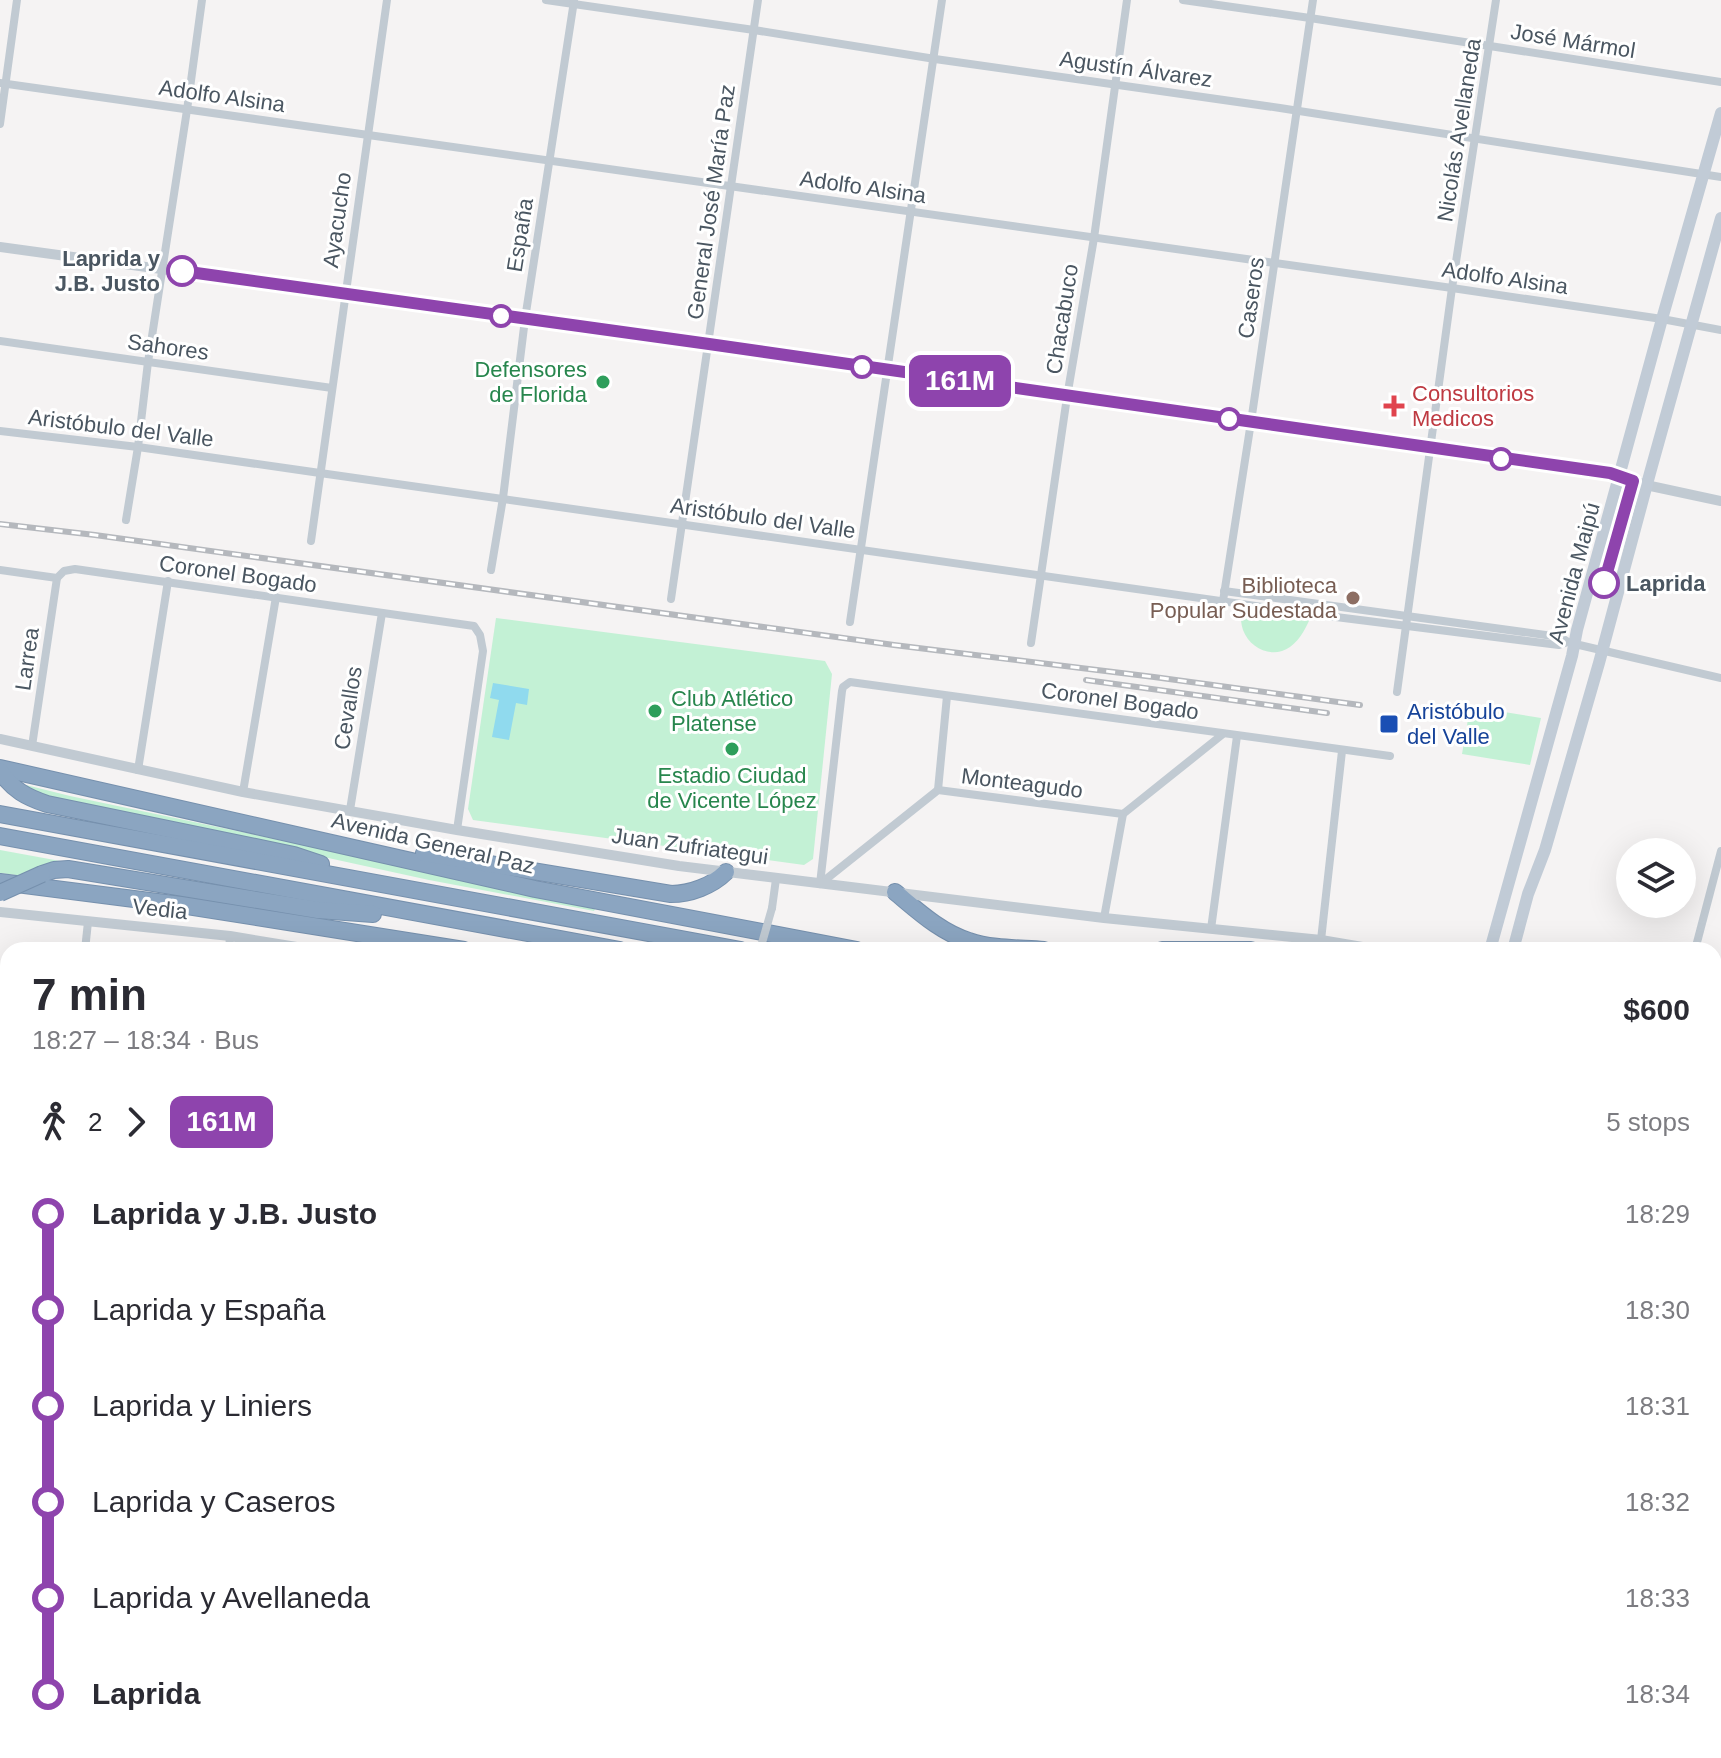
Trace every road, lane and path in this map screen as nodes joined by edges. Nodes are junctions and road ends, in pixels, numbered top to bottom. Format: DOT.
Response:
graph roads {
  1 [pos="17,0"];
  2 [pos="202,0"];
  3 [pos="387,0"];
  4 [pos="546,0"];
  5 [pos="758,0"];
  6 [pos="942,0"];
  7 [pos="1127,0"];
  8 [pos="1183,0"];
  9 [pos="1313,0"];
  10 [pos="1496,0"];
  11 [pos="574,2"];
  12 [pos="1310,18"];
  13 [pos="754,30"];
  14 [pos="1489,47"];
  15 [pos="935,59"];
  16 [pos="1721,82"];
  17 [pos="3,84"];
  18 [pos="1114,84"];
  19 [pos="187,110"];
  20 [pos="1297,110"];
  21 [pos="1721,113"];
  22 [pos="0,124"];
  23 [pos="368,135"];
  24 [pos="1476,140"];
  25 [pos="549,160"];
  26 [pos="1704,174"];
  27 [pos="1721,177"];
  28 [pos="732,187"];
  29 [pos="910,212"];
  30 [pos="1721,218"];
  31 [pos="1094,238"];
  32 [pos="0,247"];
  33 [pos="1274,264"];
  34 [pos="163,268"];
  35 [pos="1452,288"];
  36 [pos="344,295"];
  37 [pos="525,319"];
  38 [pos="1662,319"];
  39 [pos="1692,325"];
  40 [pos="1721,330"];
  41 [pos="0,341"];
  42 [pos="709,344"];
  43 [pos="148,362"];
  44 [pos="888,371"];
  45 [pos="332,388"];
  46 [pos="1067,397"];
  47 [pos="1251,422"];
  48 [pos="0,431"];
  49 [pos="138,447"];
  50 [pos="1430,448"];
  51 [pos="320,473"];
  52 [pos="1620,477"];
  53 [pos="1646,485"];
  54 [pos="503,498"];
  55 [pos="1721,501"];
  56 [pos="126,520"];
  57 [pos="682,525"];
  58 [pos="311,541"];
  59 [pos="861,550"];
  60 [pos="0,570"];
  61 [pos="491,570"];
  62 [pos="1042,575"];
  63 [pos="57,578"];
  64 [pos="168,581"];
  65 [pos="1223,596"];
  66 [pos="276,597"];
  67 [pos="671,599"];
  68 [pos="382,613"];
  69 [pos="1407,620"];
  70 [pos="850,622"];
  71 [pos="1031,643"];
  72 [pos="1571,643"];
  73 [pos="1602,651"];
  74 [pos="1721,678"];
  75 [pos="1397,692"];
  76 [pos="947,696"];
  77 [pos="1223,734"];
  78 [pos="1237,736"];
  79 [pos="0,739"];
  80 [pos="32,746"];
  81 [pos="1342,751"];
  82 [pos="1390,756"];
  83 [pos="138,770"];
  84 [pos="3,774"];
  85 [pos="938,790"];
  86 [pos="243,792"];
  87 [pos="350,810"];
  88 [pos="0,814"];
  89 [pos="1123,814"];
  90 [pos="457,830"];
  91 [pos="0,836"];
  92 [pos="336,843"];
  93 [pos="1721,854"];
  94 [pos="726,872"];
  95 [pos="776,879"];
  96 [pos="0,882"];
  97 [pos="379,883"];
  98 [pos="820,884"];
  99 [pos="895,892"];
  100 [pos="0,893"];
  101 [pos="0,912"];
  102 [pos="1104,918"];
  103 [pos="449,919"];
  104 [pos="88,922"];
  105 [pos="317,926"];
  106 [pos="1211,929"];
  107 [pos="230,936"];
  108 [pos="1321,940"];
  109 [pos="86,942"];
  110 [pos="230,942"];
  111 [pos="266,942"];
  112 [pos="372,942"];
  113 [pos="415,942"];
  114 [pos="576,942"];
  115 [pos="698,942"];
  116 [pos="762,942"];
  117 [pos="815,942"];
  118 [pos="970,942"];
  119 [pos="1333,942"];
  120 [pos="1492,942"];
  121 [pos="1515,942"];
  122 [pos="1697,942"];
  1 -- 17 [label="street"];
  2 -- 19 [label="street"];
  3 -- 23 [label="street, Ayacucho"];
  4 -- 11 [label="street, Agustín Álvarez"];
  5 -- 13 [label="street, General José María Paz"];
  6 -- 15 [label="street"];
  7 -- 18 [label="street, Chacabuco"];
  8 -- 12 [label="street, José Mármol"];
  9 -- 12 [label="street, Caseros"];
  10 -- 14 [label="street, Nicolás Avellaneda"];
  11 -- 13 [label="street, Agustín Álvarez"];
  11 -- 25 [label="street, España"];
  12 -- 14 [label="street, José Mármol"];
  12 -- 20 [label="street, Caseros"];
  13 -- 15 [label="street, Agustín Álvarez"];
  13 -- 28 [label="street, General José María Paz"];
  14 -- 16 [label="street, José Mármol"];
  14 -- 24 [label="street, Nicolás Avellaneda"];
  15 -- 18 [label="street, Agustín Álvarez"];
  15 -- 29 [label="street"];
  17 -- 19 [label="street, Adolfo Alsina"];
  17 -- 22 [label="street"];
  18 -- 20 [label="street, Agustín Álvarez"];
  18 -- 31 [label="street, Chacabuco"];
  19 -- 23 [label="street, Adolfo Alsina"];
  19 -- 34 [label="street"];
  20 -- 24 [label="street, Agustín Álvarez"];
  20 -- 33 [label="street, Caseros"];
  21 -- 26 [label="main road, Avenida Maipú"];
  23 -- 25 [label="street, Adolfo Alsina"];
  23 -- 36 [label="street, Ayacucho"];
  24 -- 26 [label="street, Agustín Álvarez"];
  24 -- 35 [label="street, Nicolás Avellaneda"];
  25 -- 28 [label="street, Adolfo Alsina"];
  25 -- 37 [label="street, España"];
  26 -- 27 [label="street, Agustín Álvarez"];
  26 -- 38 [label="main road, Avenida Maipú"];
  28 -- 29 [label="street, Adolfo Alsina"];
  28 -- 42 [label="street, General José María Paz"];
  29 -- 31 [label="street, Adolfo Alsina"];
  29 -- 44 [label="street"];
  30 -- 39 [label="main road"];
  31 -- 33 [label="street, Adolfo Alsina"];
  31 -- 46 [label="street, Chacabuco"];
  32 -- 34 [label="street"];
  33 -- 35 [label="street, Adolfo Alsina"];
  33 -- 47 [label="street, Caseros"];
  34 -- 36 [label="street"];
  34 -- 43 [label="street"];
  35 -- 38 [label="street, Adolfo Alsina"];
  35 -- 50 [label="street, Nicolás Avellaneda"];
  36 -- 37 [label="street"];
  36 -- 45 [label="street, Ayacucho"];
  37 -- 42 [label="street"];
  37 -- 54 [label="street, España"];
  38 -- 39 [label="street, Adolfo Alsina"];
  38 -- 52 [label="main road, Avenida Maipú"];
  39 -- 40 [label="street, Adolfo Alsina"];
  39 -- 53 [label="main road"];
  41 -- 43 [label="street, Sahores"];
  42 -- 44 [label="street"];
  42 -- 57 [label="street, General José María Paz"];
  43 -- 45 [label="street, Sahores"];
  43 -- 49 [label="street"];
  44 -- 46 [label="street"];
  44 -- 59 [label="street"];
  45 -- 51 [label="street, Ayacucho"];
  46 -- 47 [label="street"];
  46 -- 62 [label="street, Chacabuco"];
  47 -- 50 [label="street"];
  47 -- 65 [label="street, Caseros"];
  48 -- 49 [label="street, Aristóbulo del Valle"];
  49 -- 51 [label="street, Aristóbulo del Valle"];
  49 -- 56 [label="street"];
  50 -- 52 [label="street"];
  50 -- 69 [label="street, Nicolás Avellaneda"];
  51 -- 54 [label="street, Aristóbulo del Valle"];
  51 -- 58 [label="street, Ayacucho"];
  52 -- 53 [label="street"];
  52 -- 72 [label="main road, Avenida Maipú"];
  53 -- 55 [label="street"];
  53 -- 73 [label="main road"];
  54 -- 57 [label="street, Aristóbulo del Valle"];
  54 -- 61 [label="street, España"];
  57 -- 59 [label="street, Aristóbulo del Valle"];
  57 -- 67 [label="street, General José María Paz"];
  59 -- 62 [label="street, Aristóbulo del Valle"];
  59 -- 70 [label="street"];
  60 -- 63 [label="street, Coronel Bogado"];
  62 -- 65 [label="street, Aristóbulo del Valle"];
  62 -- 71 [label="street, Chacabuco"];
  63 -- 64 [label="street, Coronel Bogado"];
  63 -- 80 [label="street, Larrea"];
  64 -- 66 [label="street, Coronel Bogado"];
  64 -- 83 [label="street"];
  65 -- 69 [label="street, Aristóbulo del Valle"];
  66 -- 68 [label="street, Coronel Bogado"];
  66 -- 86 [label="street"];
  68 -- 87 [label="street, Cevallos"];
  68 -- 90 [label="street, Coronel Bogado"];
  69 -- 72 [label="street, Aristóbulo del Valle"];
  69 -- 75 [label="street, Nicolás Avellaneda"];
  72 -- 73 [label="street, Aristóbulo del Valle"];
  72 -- 120 [label="main road, Avenida Maipú"];
  73 -- 74 [label="street, Aristóbulo del Valle"];
  73 -- 121 [label="main road"];
  76 -- 77 [label="street, Coronel Bogado"];
  76 -- 85 [label="street"];
  76 -- 98 [label="street, Coronel Bogado"];
  77 -- 78 [label="street, Coronel Bogado"];
  77 -- 89 [label="street"];
  78 -- 81 [label="street, Coronel Bogado"];
  78 -- 106 [label="street"];
  79 -- 80 [label="street, Juan Zufriategui"];
  80 -- 83 [label="street, Juan Zufriategui"];
  81 -- 82 [label="street, Coronel Bogado"];
  81 -- 108 [label="street"];
  83 -- 86 [label="street, Juan Zufriategui"];
  84 -- 92 [label="highway, Avenida General Paz"];
  84 -- 97 [label="highway"];
  85 -- 89 [label="street, Monteagudo"];
  85 -- 98 [label="street, Monteagudo"];
  86 -- 87 [label="street, Juan Zufriategui"];
  87 -- 90 [label="street, Juan Zufriategui"];
  88 -- 97 [label="highway, Avenida General Paz"];
  89 -- 102 [label="street"];
  90 -- 94 [label="street, Juan Zufriategui"];
  91 -- 103 [label="highway"];
  92 -- 94 [label="highway"];
  92 -- 117 [label="highway, Avenida General Paz"];
  93 -- 122 [label="street"];
  94 -- 95 [label="street, Juan Zufriategui"];
  95 -- 98 [label="street, Juan Zufriategui"];
  95 -- 116 [label="street, bridge"];
  96 -- 105 [label="highway"];
  97 -- 115 [label="highway, Avenida General Paz"];
  98 -- 99 [label="street, Juan Zufriategui"];
  99 -- 102 [label="street, Juan Zufriategui"];
  99 -- 118 [label="highway"];
  100 -- 103 [label="highway, bridge"];
  101 -- 104 [label="street, Vedia"];
  102 -- 106 [label="street, Juan Zufriategui"];
  103 -- 114 [label="highway"];
  104 -- 107 [label="street, Vedia"];
  104 -- 109 [label="street"];
  105 -- 112 [label="highway"];
  105 -- 113 [label="highway"];
  106 -- 108 [label="street, Juan Zufriategui"];
  107 -- 110 [label="street"];
  107 -- 111 [label="street, Vedia"];
  108 -- 119 [label="street, Juan Zufriategui"];
}
